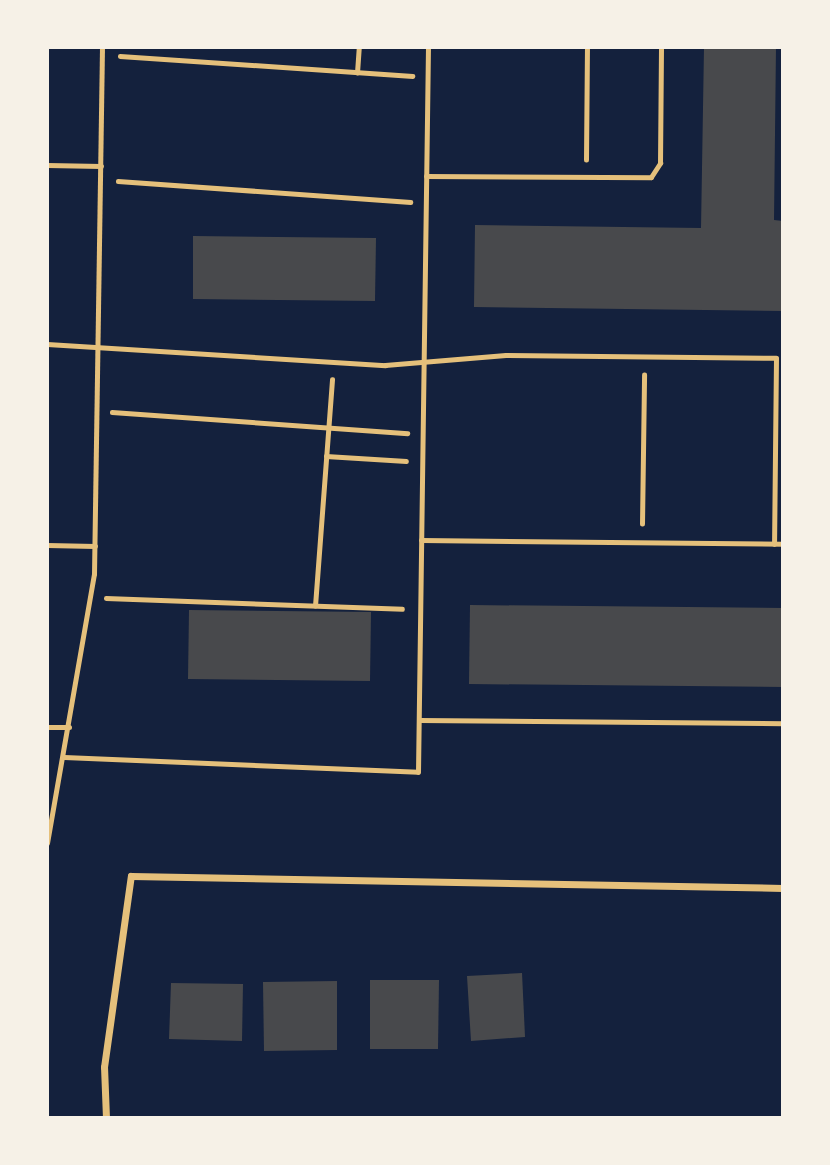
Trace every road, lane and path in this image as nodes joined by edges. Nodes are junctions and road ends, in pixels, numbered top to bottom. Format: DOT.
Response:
graph roads {
  1 [pos="359,47"];
  2 [pos="428,47"];
  3 [pos="587,47"];
  4 [pos="662,47"];
  5 [pos="102,51"];
  6 [pos="357,73"];
  7 [pos="427,78"];
  8 [pos="47,165"];
  9 [pos="100,166"];
  10 [pos="426,177"];
  11 [pos="586,178"];
  12 [pos="100,180"];
  13 [pos="426,203"];
  14 [pos="47,344"];
  15 [pos="98,345"];
  16 [pos="645,357"];
  17 [pos="780,358"];
  18 [pos="333,361"];
  19 [pos="423,361"];
  20 [pos="97,411"];
  21 [pos="328,427"];
  22 [pos="422,434"];
  23 [pos="327,456"];
  24 [pos="422,462"];
  25 [pos="421,540"];
  26 [pos="642,542"];
  27 [pos="774,544"];
  28 [pos="783,544"];
  29 [pos="47,545"];
  30 [pos="95,546"];
  31 [pos="92,597"];
  32 [pos="315,606"];
  33 [pos="420,610"];
  34 [pos="419,720"];
  35 [pos="783,723"];
  36 [pos="47,727"];
  37 [pos="69,727"];
  38 [pos="64,757"];
  39 [pos="47,844"];
  40 [pos="783,888"];
  41 [pos="106,1118"];
  1 -- 6 [label="path"];
  2 -- 7 [label="lane"];
  3 -- 11 [label="path"];
  4 -- 11 [label="lane"];
  5 -- 6 [label="path"];
  5 -- 9 [label="lane"];
  6 -- 7 [label="path"];
  7 -- 10 [label="lane"];
  8 -- 9 [label="lane"];
  9 -- 12 [label="lane"];
  10 -- 11 [label="lane"];
  10 -- 13 [label="lane"];
  12 -- 13 [label="path"];
  12 -- 15 [label="lane"];
  13 -- 19 [label="lane"];
  14 -- 15 [label="lane"];
  15 -- 18 [label="lane"];
  15 -- 20 [label="lane"];
  16 -- 17 [label="lane"];
  16 -- 19 [label="lane"];
  16 -- 26 [label="path"];
  17 -- 27 [label="lane"];
  18 -- 19 [label="lane"];
  18 -- 21 [label="path"];
  19 -- 22 [label="lane"];
  20 -- 21 [label="path"];
  20 -- 30 [label="lane"];
  21 -- 22 [label="path"];
  21 -- 23 [label="path"];
  22 -- 24 [label="lane"];
  23 -- 24 [label="path"];
  23 -- 32 [label="path"];
  24 -- 25 [label="lane"];
  25 -- 26 [label="lane"];
  25 -- 33 [label="lane"];
  26 -- 27 [label="lane"];
  27 -- 28 [label="lane"];
  29 -- 30 [label="lane"];
  30 -- 31 [label="lane"];
  31 -- 32 [label="path"];
  31 -- 37 [label="lane"];
  32 -- 33 [label="path"];
  33 -- 34 [label="lane"];
  34 -- 35 [label="lane"];
  34 -- 38 [label="lane"];
  36 -- 37 [label="lane"];
  37 -- 38 [label="lane"];
  38 -- 39 [label="lane"];
  40 -- 41 [label="street"];
}
